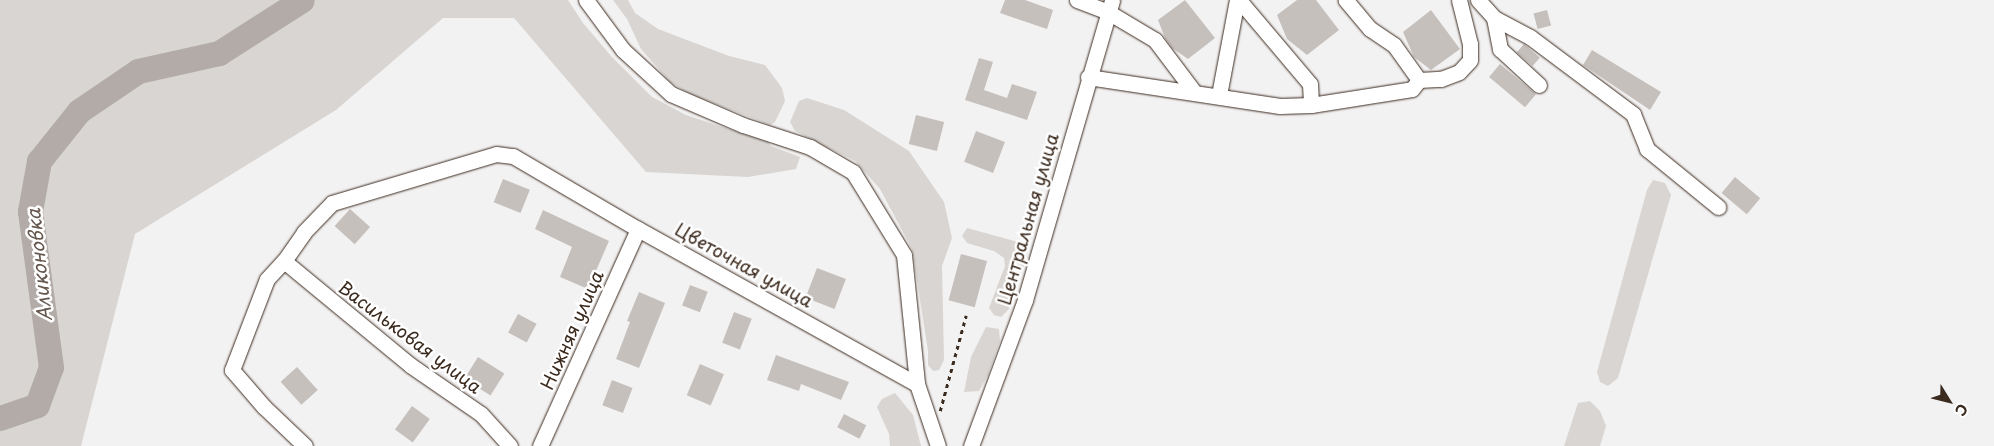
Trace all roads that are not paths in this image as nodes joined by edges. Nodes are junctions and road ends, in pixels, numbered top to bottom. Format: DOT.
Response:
graph roads {
  1 [pos="586,0"];
  2 [pos="1078,0"];
  3 [pos="1238,0"];
  4 [pos="1346,0"];
  5 [pos="1458,0"];
  6 [pos="1478,0"];
  7 [pos="1110,6"];
  8 [pos="1494,18"];
  9 [pos="1088,77"];
  10 [pos="1419,80"];
  11 [pos="1539,85"];
  12 [pos="1195,93"];
  13 [pos="1219,95"];
  14 [pos="1311,105"];
  15 [pos="1718,207"];
  16 [pos="638,229"];
  17 [pos="284,261"];
  18 [pos="917,384"];
  19 [pos="305,446"];
  20 [pos="510,446"];
  21 [pos="540,446"];
  22 [pos="938,446"];
  23 [pos="971,446"];
  1 -- 18 [label="street"];
  2 -- 7 [label="street"];
  3 -- 13 [label="street"];
  3 -- 14 [label="street"];
  4 -- 10 [label="street"];
  5 -- 10 [label="street"];
  6 -- 8 [label="street"];
  7 -- 9 [label="street, Центральная улица"];
  7 -- 12 [label="street"];
  8 -- 11 [label="street"];
  8 -- 15 [label="street"];
  9 -- 12 [label="street"];
  9 -- 23 [label="street, Центральная улица"];
  10 -- 14 [label="street"];
  12 -- 13 [label="street"];
  13 -- 14 [label="street"];
  16 -- 17 [label="street, Цветочная улица"];
  16 -- 18 [label="street, Цветочная улица"];
  16 -- 21 [label="street, Нижняя улица"];
  17 -- 19 [label="street, Цветочная улица"];
  17 -- 20 [label="street, Васильковая улица"];
  18 -- 22 [label="street"];
}
